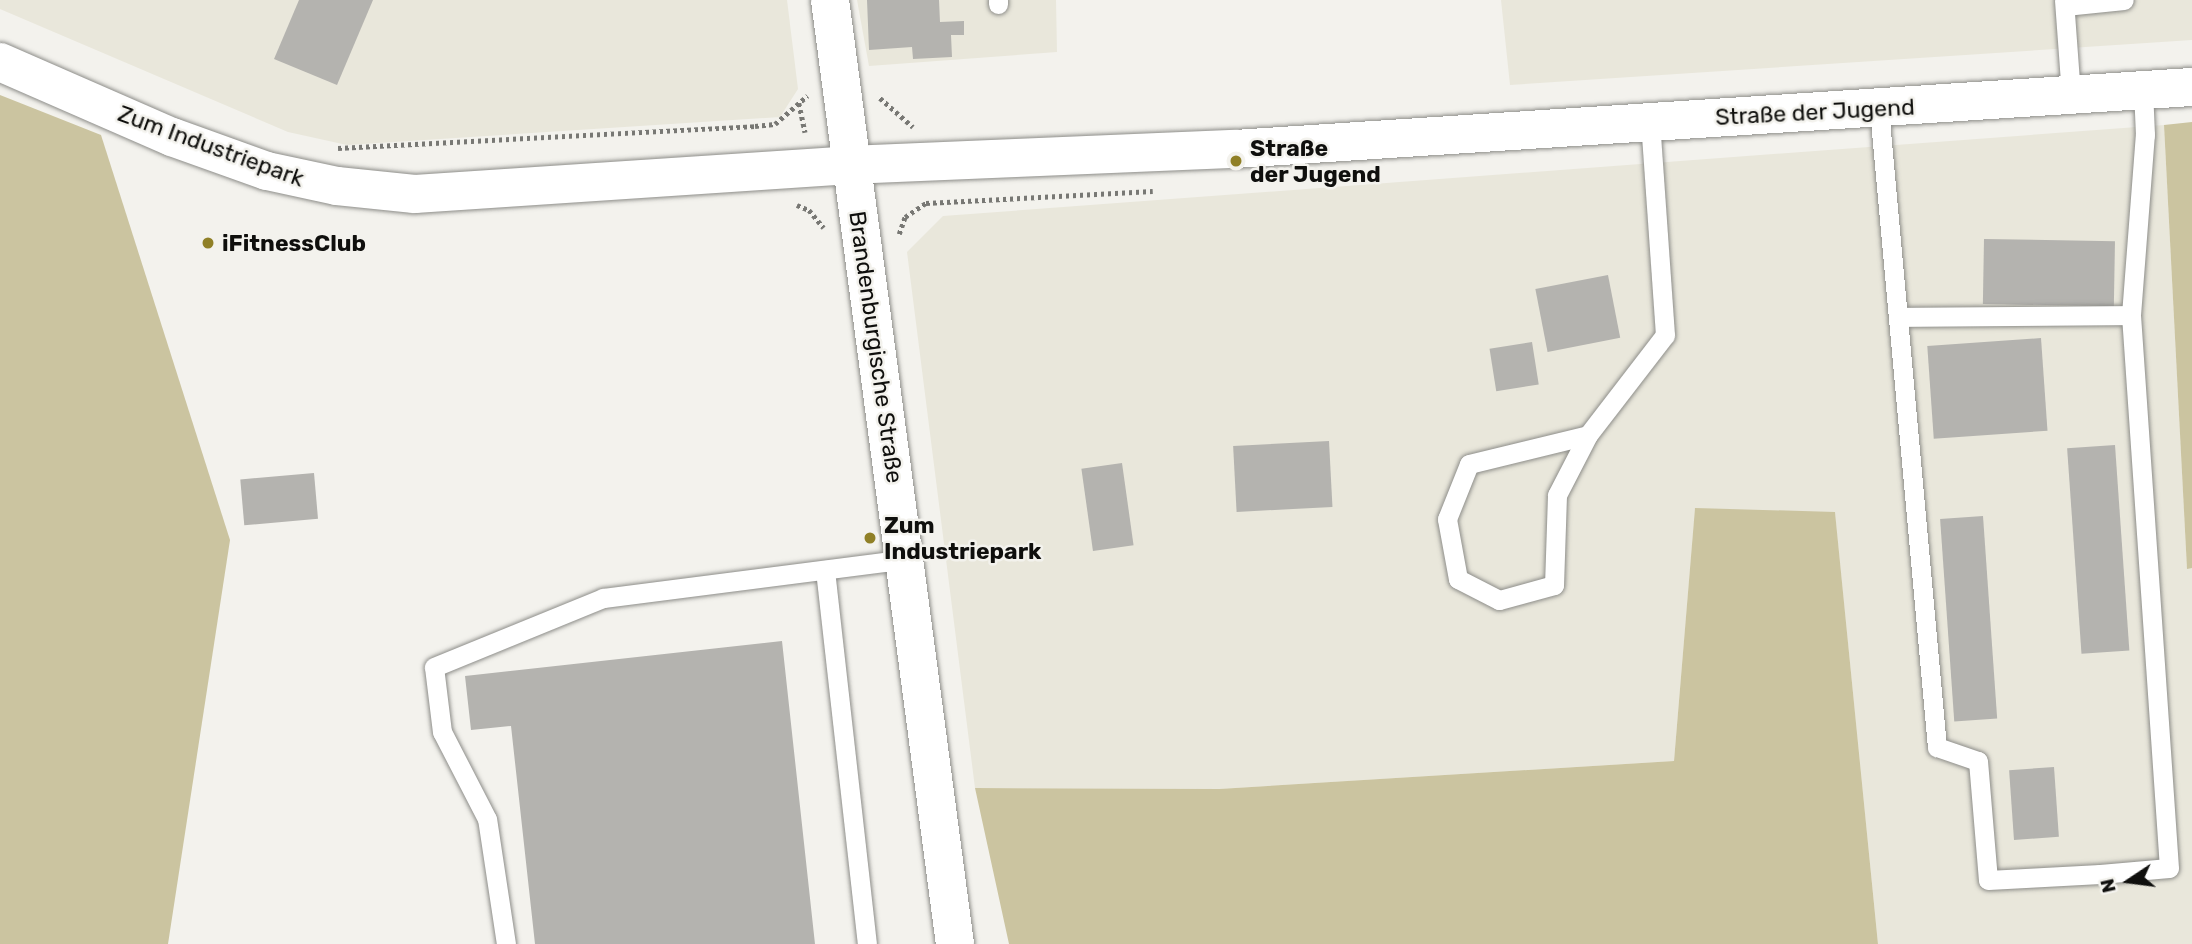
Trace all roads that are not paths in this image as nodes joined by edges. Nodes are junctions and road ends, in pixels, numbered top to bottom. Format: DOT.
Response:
graph roads {
  1 [pos="830,0"];
  2 [pos="2124,0"];
  3 [pos="2064,3"];
  4 [pos="0,62"];
  5 [pos="2192,87"];
  6 [pos="2143,90"];
  7 [pos="2071,96"];
  8 [pos="1879,109"];
  9 [pos="1650,122"];
  10 [pos="850,165"];
  11 [pos="2131,315"];
  12 [pos="1898,317"];
  13 [pos="1588,435"];
  14 [pos="906,559"];
  15 [pos="825,570"];
  16 [pos="506,944"];
  17 [pos="867,944"];
  18 [pos="955,944"];
  1 -- 10 [label="street, Brandenburgische Straße"];
  2 -- 3 [label="lane"];
  3 -- 7 [label="lane"];
  4 -- 10 [label="street, Zum Industriepark"];
  5 -- 6 [label="street, Straße der Jugend"];
  6 -- 7 [label="street, Straße der Jugend"];
  6 -- 11 [label="lane"];
  7 -- 8 [label="street, Straße der Jugend"];
  8 -- 9 [label="street, Straße der Jugend"];
  8 -- 12 [label="lane"];
  9 -- 10 [label="street, Straße der Jugend"];
  9 -- 13 [label="lane"];
  10 -- 14 [label="street, Brandenburgische Straße"];
  11 -- 12 [label="lane"];
  11 -- 12 [label="lane"];
  13 -- 13 [label="lane"];
  14 -- 15 [label="lane"];
  14 -- 18 [label="street, Brandenburgische Straße"];
  15 -- 16 [label="lane"];
  15 -- 17 [label="lane"];
}
